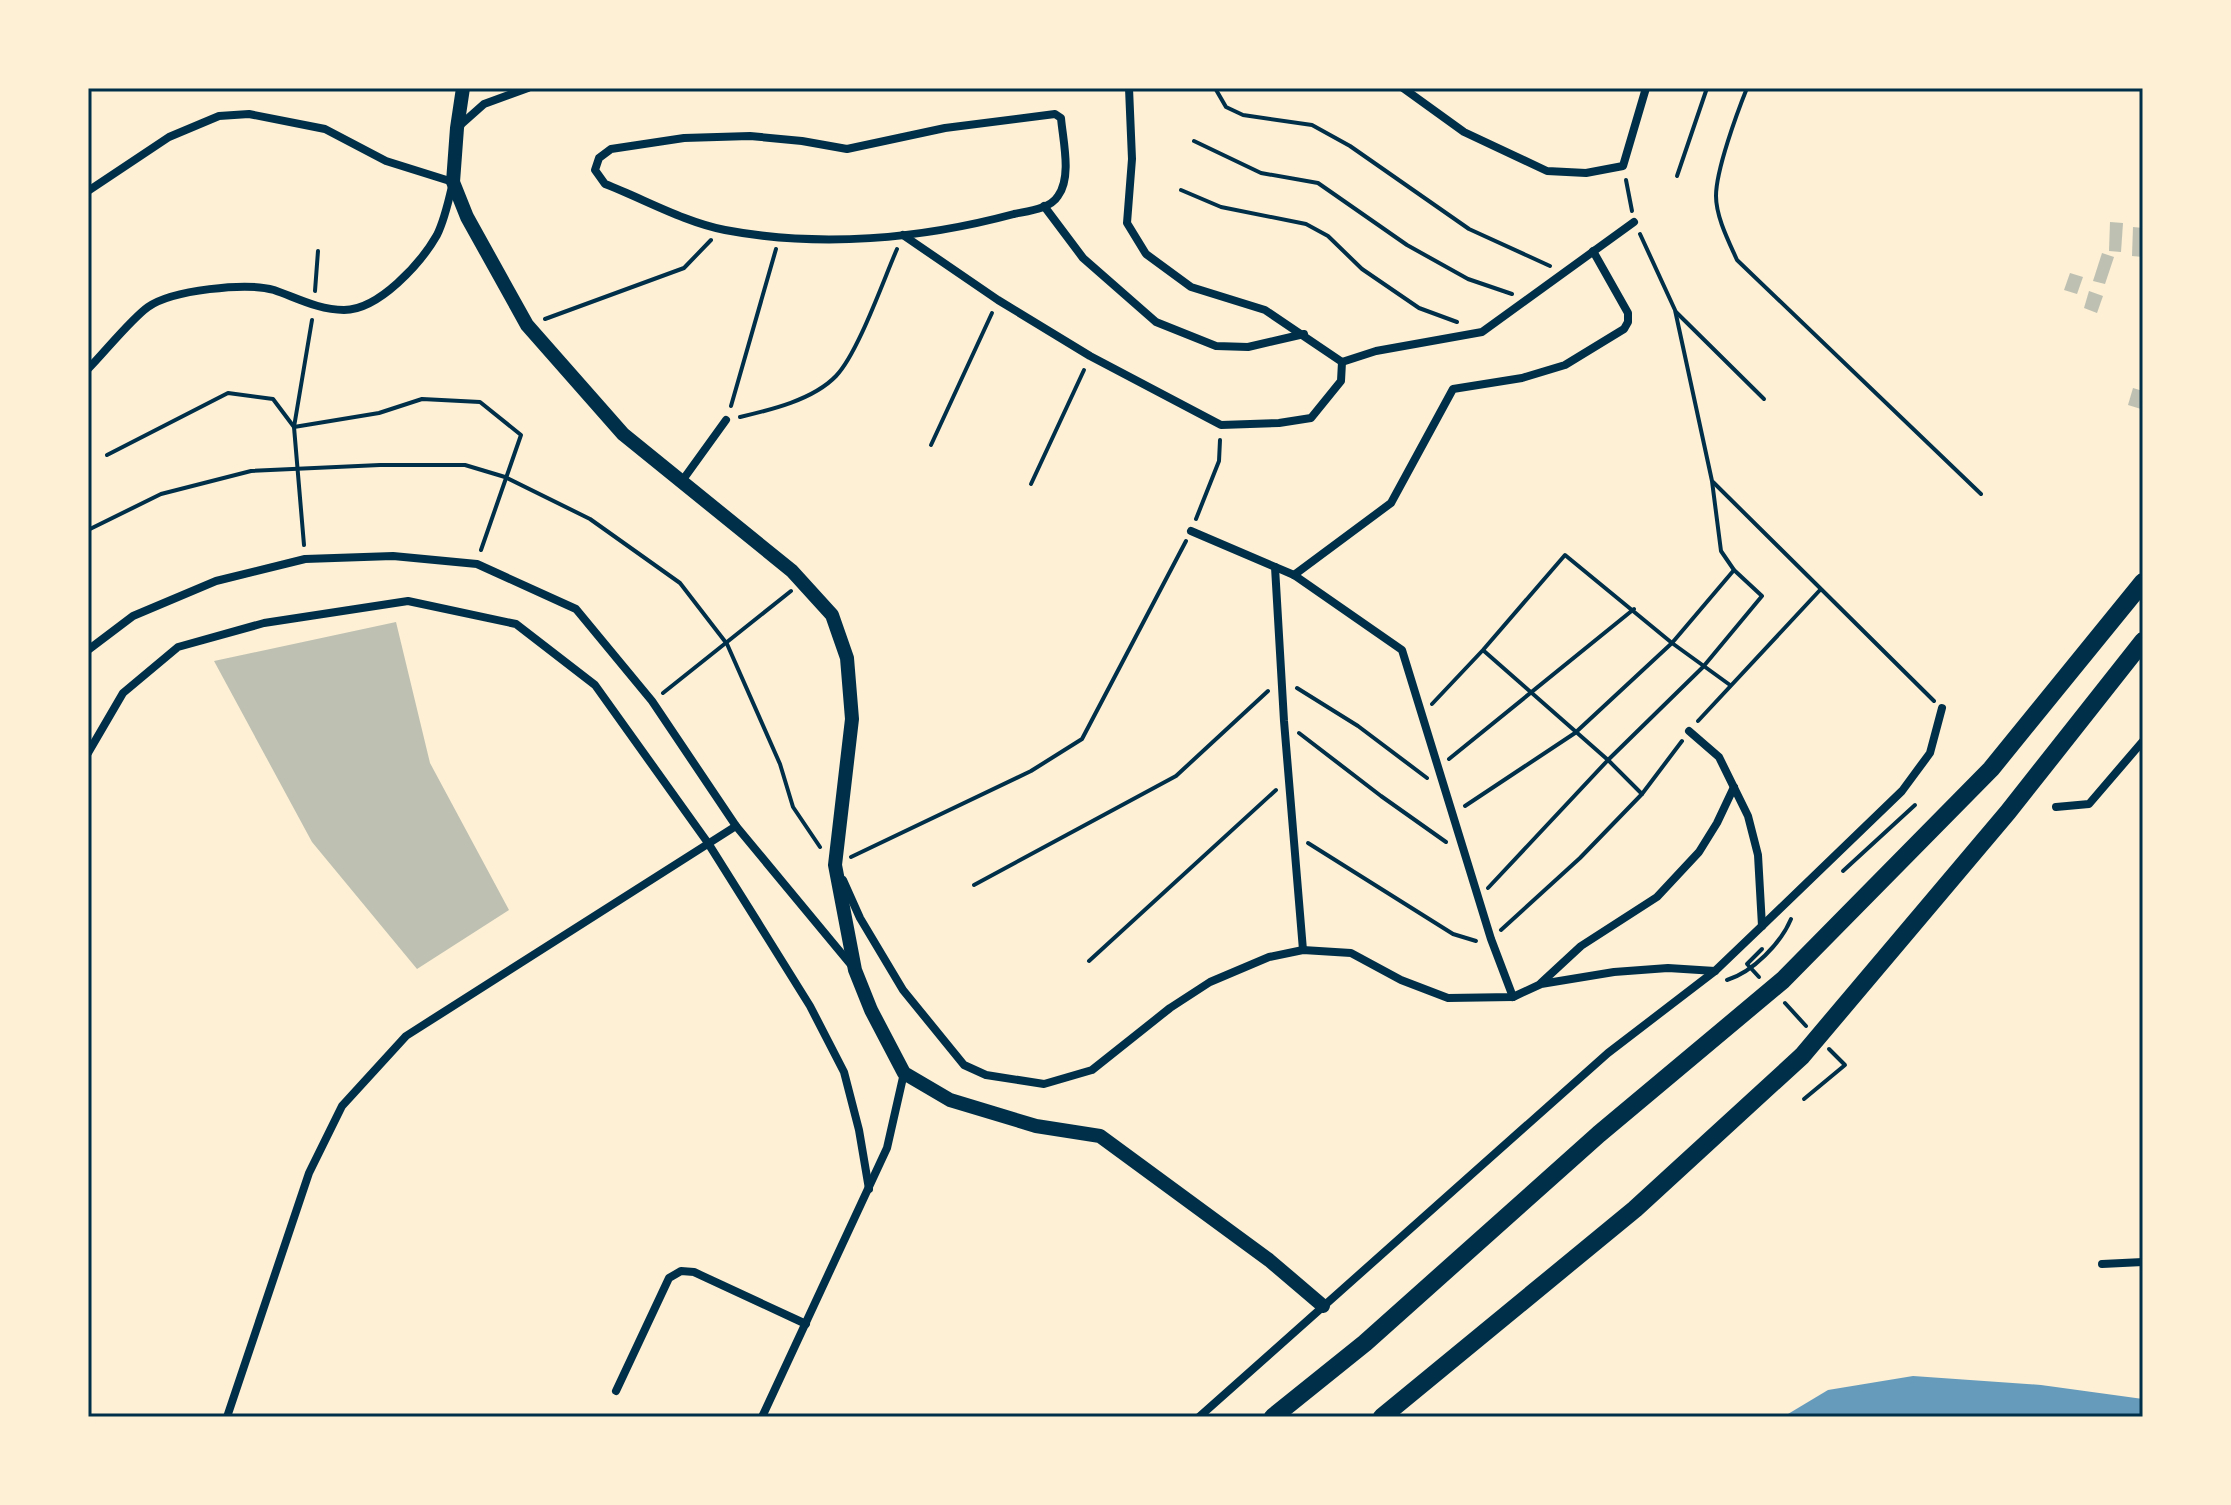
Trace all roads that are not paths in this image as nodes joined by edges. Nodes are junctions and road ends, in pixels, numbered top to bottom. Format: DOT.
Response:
graph roads {
  1 [pos="463,88"];
  2 [pos="528,88"];
  3 [pos="1129,88"];
  4 [pos="1403,88"];
  5 [pos="1646,88"];
  6 [pos="457,128"];
  7 [pos="453,182"];
  8 [pos="88,191"];
  9 [pos="1044,206"];
  10 [pos="1634,222"];
  11 [pos="903,235"];
  12 [pos="1593,251"];
  13 [pos="1304,334"];
  14 [pos="1342,362"];
  15 [pos="88,369"];
  16 [pos="726,420"];
  17 [pos="682,481"];
  18 [pos="1191,531"];
  19 [pos="1275,567"];
  20 [pos="1294,575"];
  21 [pos="2143,582"];
  22 [pos="2143,641"];
  23 [pos="88,650"];
  24 [pos="1942,708"];
  25 [pos="1689,731"];
  26 [pos="2143,741"];
  27 [pos="88,753"];
  28 [pos="1734,787"];
  29 [pos="2056,807"];
  30 [pos="736,826"];
  31 [pos="708,843"];
  32 [pos="835,865"];
  33 [pos="1762,926"];
  34 [pos="1303,950"];
  35 [pos="855,970"];
  36 [pos="1715,971"];
  37 [pos="1541,984"];
  38 [pos="1513,997"];
  39 [pos="904,1073"];
  40 [pos="869,1189"];
  41 [pos="2143,1262"];
  42 [pos="2102,1264"];
  43 [pos="1323,1306"];
  44 [pos="806,1324"];
  45 [pos="616,1391"];
  46 [pos="227,1417"];
  47 [pos="762,1417"];
  48 [pos="1199,1417"];
  49 [pos="1273,1417"];
  50 [pos="1382,1417"];
  1 -- 6 [label="street"];
  2 -- 6 [label="street"];
  3 -- 13 [label="street"];
  4 -- 5 [label="street"];
  6 -- 7 [label="street"];
  7 -- 8 [label="street"];
  7 -- 15 [label="street"];
  7 -- 17 [label="street"];
  9 -- 11 [label="street"];
  9 -- 11 [label="street"];
  9 -- 13 [label="street"];
  10 -- 12 [label="street"];
  11 -- 14 [label="street"];
  12 -- 14 [label="street"];
  12 -- 20 [label="street"];
  13 -- 14 [label="street"];
  16 -- 17 [label="street"];
  17 -- 32 [label="street"];
  18 -- 19 [label="street"];
  19 -- 20 [label="street"];
  19 -- 34 [label="street"];
  20 -- 38 [label="street"];
  21 -- 49 [label="highway"];
  22 -- 50 [label="highway"];
  23 -- 30 [label="street"];
  24 -- 33 [label="street"];
  25 -- 28 [label="street"];
  26 -- 29 [label="street"];
  27 -- 31 [label="street"];
  28 -- 33 [label="street"];
  28 -- 37 [label="street"];
  30 -- 31 [label="street"];
  30 -- 35 [label="street"];
  31 -- 40 [label="street"];
  31 -- 46 [label="street"];
  32 -- 34 [label="street"];
  32 -- 35 [label="street"];
  33 -- 36 [label="street"];
  34 -- 38 [label="street"];
  35 -- 39 [label="street"];
  36 -- 37 [label="street"];
  36 -- 43 [label="street"];
  37 -- 38 [label="street"];
  39 -- 40 [label="street"];
  39 -- 43 [label="street"];
  40 -- 44 [label="street"];
  41 -- 42 [label="street"];
  43 -- 48 [label="street"];
  44 -- 45 [label="street"];
  44 -- 47 [label="street"];
}
